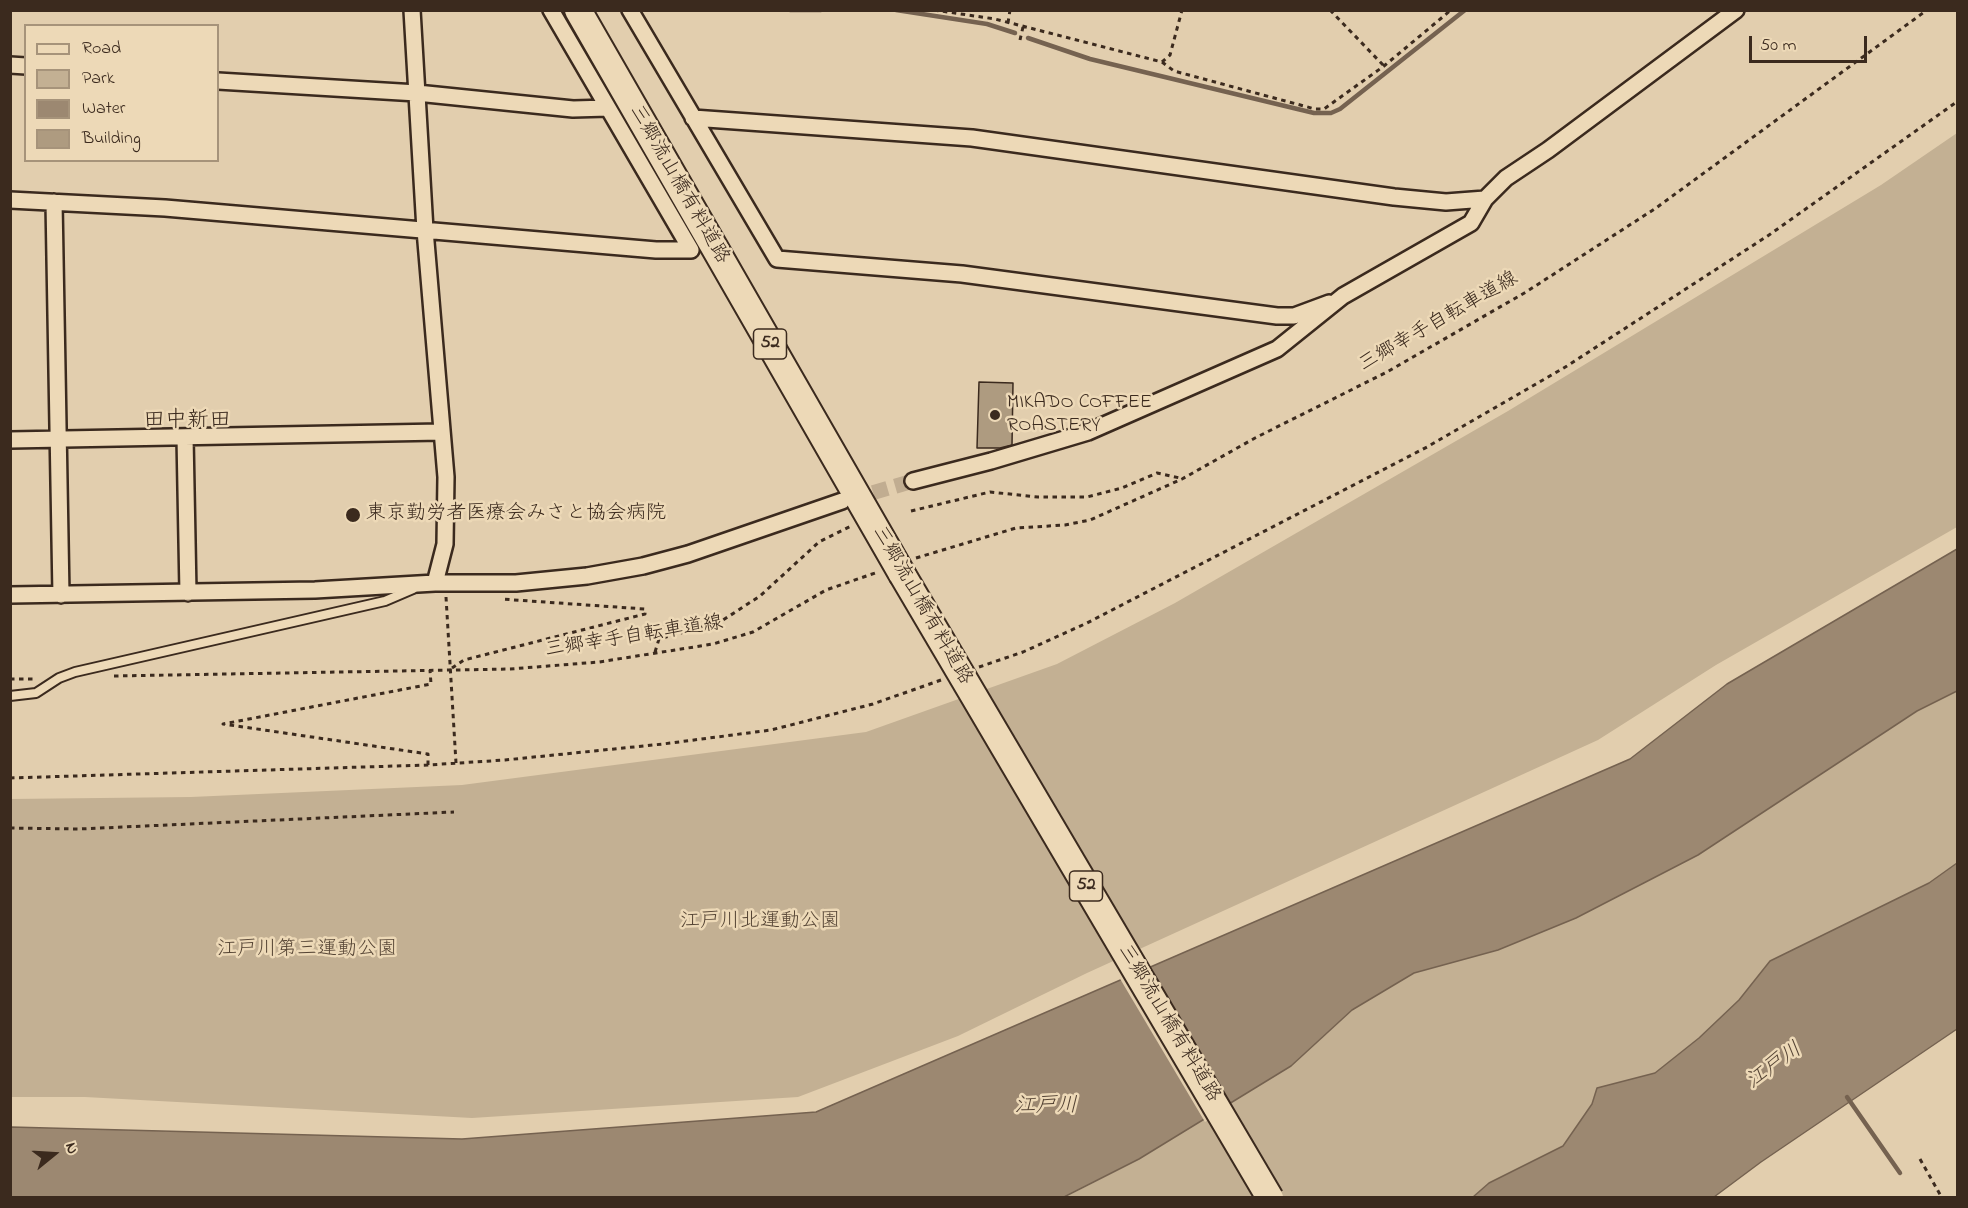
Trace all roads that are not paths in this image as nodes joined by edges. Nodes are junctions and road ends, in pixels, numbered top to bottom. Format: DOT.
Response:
graph roads {
  1 [pos="412,10"];
  2 [pos="550,10"];
  3 [pos="578,10"];
  4 [pos="630,10"];
  5 [pos="1736,10"];
  6 [pos="219,81"];
  7 [pos="417,93"];
  8 [pos="608,108"];
  9 [pos="693,118"];
  10 [pos="1485,199"];
  11 [pos="10,200"];
  12 [pos="54,202"];
  13 [pos="425,230"];
  14 [pos="1343,296"];
  15 [pos="441,432"];
  16 [pos="185,437"];
  17 [pos="59,439"];
  18 [pos="10,440"];
  19 [pos="913,481"];
  20 [pos="844,489"];
  21 [pos="435,586"];
  22 [pos="188,593"];
  23 [pos="10,595"];
  24 [pos="62,595"];
  25 [pos="10,696"];
  26 [pos="1270,1197"];
  1 -- 7 [label="street"];
  2 -- 8 [label="street"];
  3 -- 20 [label="main road, 三郷流山橋有料道路 / 52"];
  4 -- 9 [label="street"];
  5 -- 10 [label="street"];
  6 -- 7 [label="street"];
  7 -- 8 [label="street"];
  7 -- 13 [label="street"];
  8 -- 13 [label="street"];
  9 -- 10 [label="street"];
  9 -- 14 [label="street"];
  10 -- 14 [label="street"];
  11 -- 12 [label="street"];
  12 -- 13 [label="street"];
  12 -- 17 [label="street"];
  13 -- 15 [label="street"];
  14 -- 19 [label="street"];
  15 -- 16 [label="street"];
  15 -- 21 [label="street"];
  16 -- 17 [label="street"];
  16 -- 22 [label="street"];
  17 -- 18 [label="street"];
  17 -- 24 [label="street"];
  20 -- 21 [label="street"];
  20 -- 26 [label="main road, 三郷流山橋有料道路 / 52, bridge"];
  21 -- 22 [label="street"];
  21 -- 25 [label="lane"];
  22 -- 24 [label="street"];
  23 -- 24 [label="street"];
}
